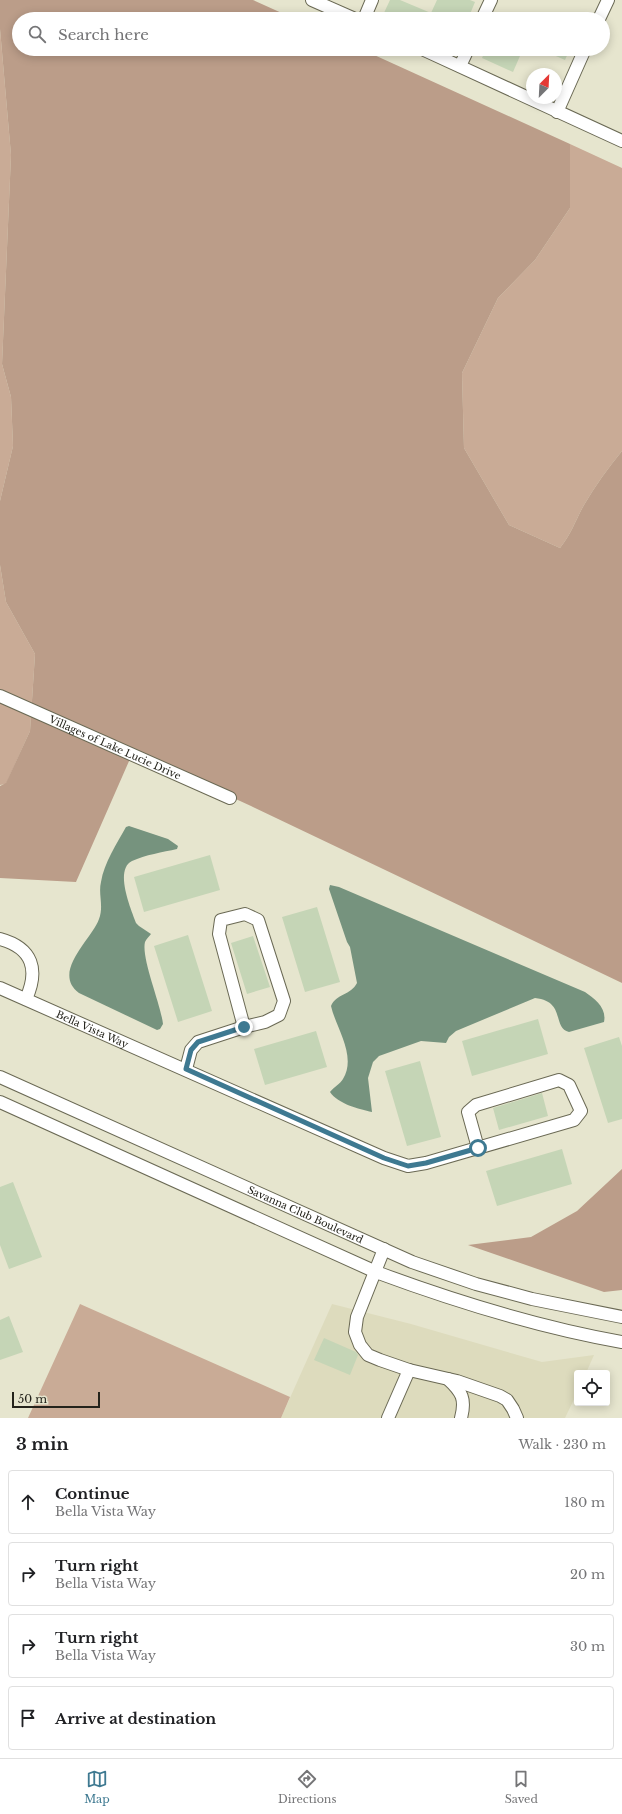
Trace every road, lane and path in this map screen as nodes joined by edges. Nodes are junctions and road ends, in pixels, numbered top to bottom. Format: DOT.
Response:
graph roads {
  1 [pos="312,0"];
  2 [pos="372,0"];
  3 [pos="491,0"];
  4 [pos="608,0"];
  5 [pos="339,12"];
  6 [pos="367,12"];
  7 [pos="485,12"];
  8 [pos="602,12"];
  9 [pos="438,56"];
  10 [pos="465,56"];
  11 [pos="582,56"];
  12 [pos="460,66"];
  13 [pos="556,112"];
  14 [pos="622,140"];
  15 [pos="0,696"];
  16 [pos="230,798"];
  17 [pos="0,939"];
  18 [pos="0,988"];
  19 [pos="26,999"];
  20 [pos="244,1027"];
  21 [pos="186,1069"];
  22 [pos="0,1077"];
  23 [pos="0,1102"];
  24 [pos="478,1148"];
  25 [pos="384,1249"];
  26 [pos="376,1272"];
  27 [pos="622,1317"];
  28 [pos="622,1342"];
  29 [pos="409,1370"];
  30 [pos="447,1378"];
  31 [pos="388,1418"];
  32 [pos="461,1418"];
  33 [pos="517,1418"];
  1 -- 5 [label="street"];
  2 -- 6 [label="street"];
  3 -- 7 [label="street"];
  4 -- 8 [label="street"];
  9 -- 12 [label="street"];
  10 -- 12 [label="street"];
  11 -- 13 [label="street"];
  12 -- 13 [label="street"];
  13 -- 14 [label="street"];
  15 -- 16 [label="street, Villages of Lake Lucie Drive"];
  17 -- 19 [label="street"];
  18 -- 19 [label="street, Bella Vista Way"];
  19 -- 21 [label="street, Bella Vista Way"];
  20 -- 20 [label="street"];
  20 -- 21 [label="street"];
  21 -- 24 [label="street, Bella Vista Way"];
  22 -- 25 [label="street, Savanna Club Boulevard"];
  23 -- 26 [label="street"];
  24 -- 24 [label="street, Bella Vista Way"];
  25 -- 26 [label="street"];
  25 -- 27 [label="street, Savanna Club Boulevard"];
  26 -- 28 [label="street"];
  26 -- 29 [label="street"];
  29 -- 30 [label="street"];
  29 -- 31 [label="street"];
  30 -- 32 [label="street"];
  30 -- 33 [label="street"];
}
